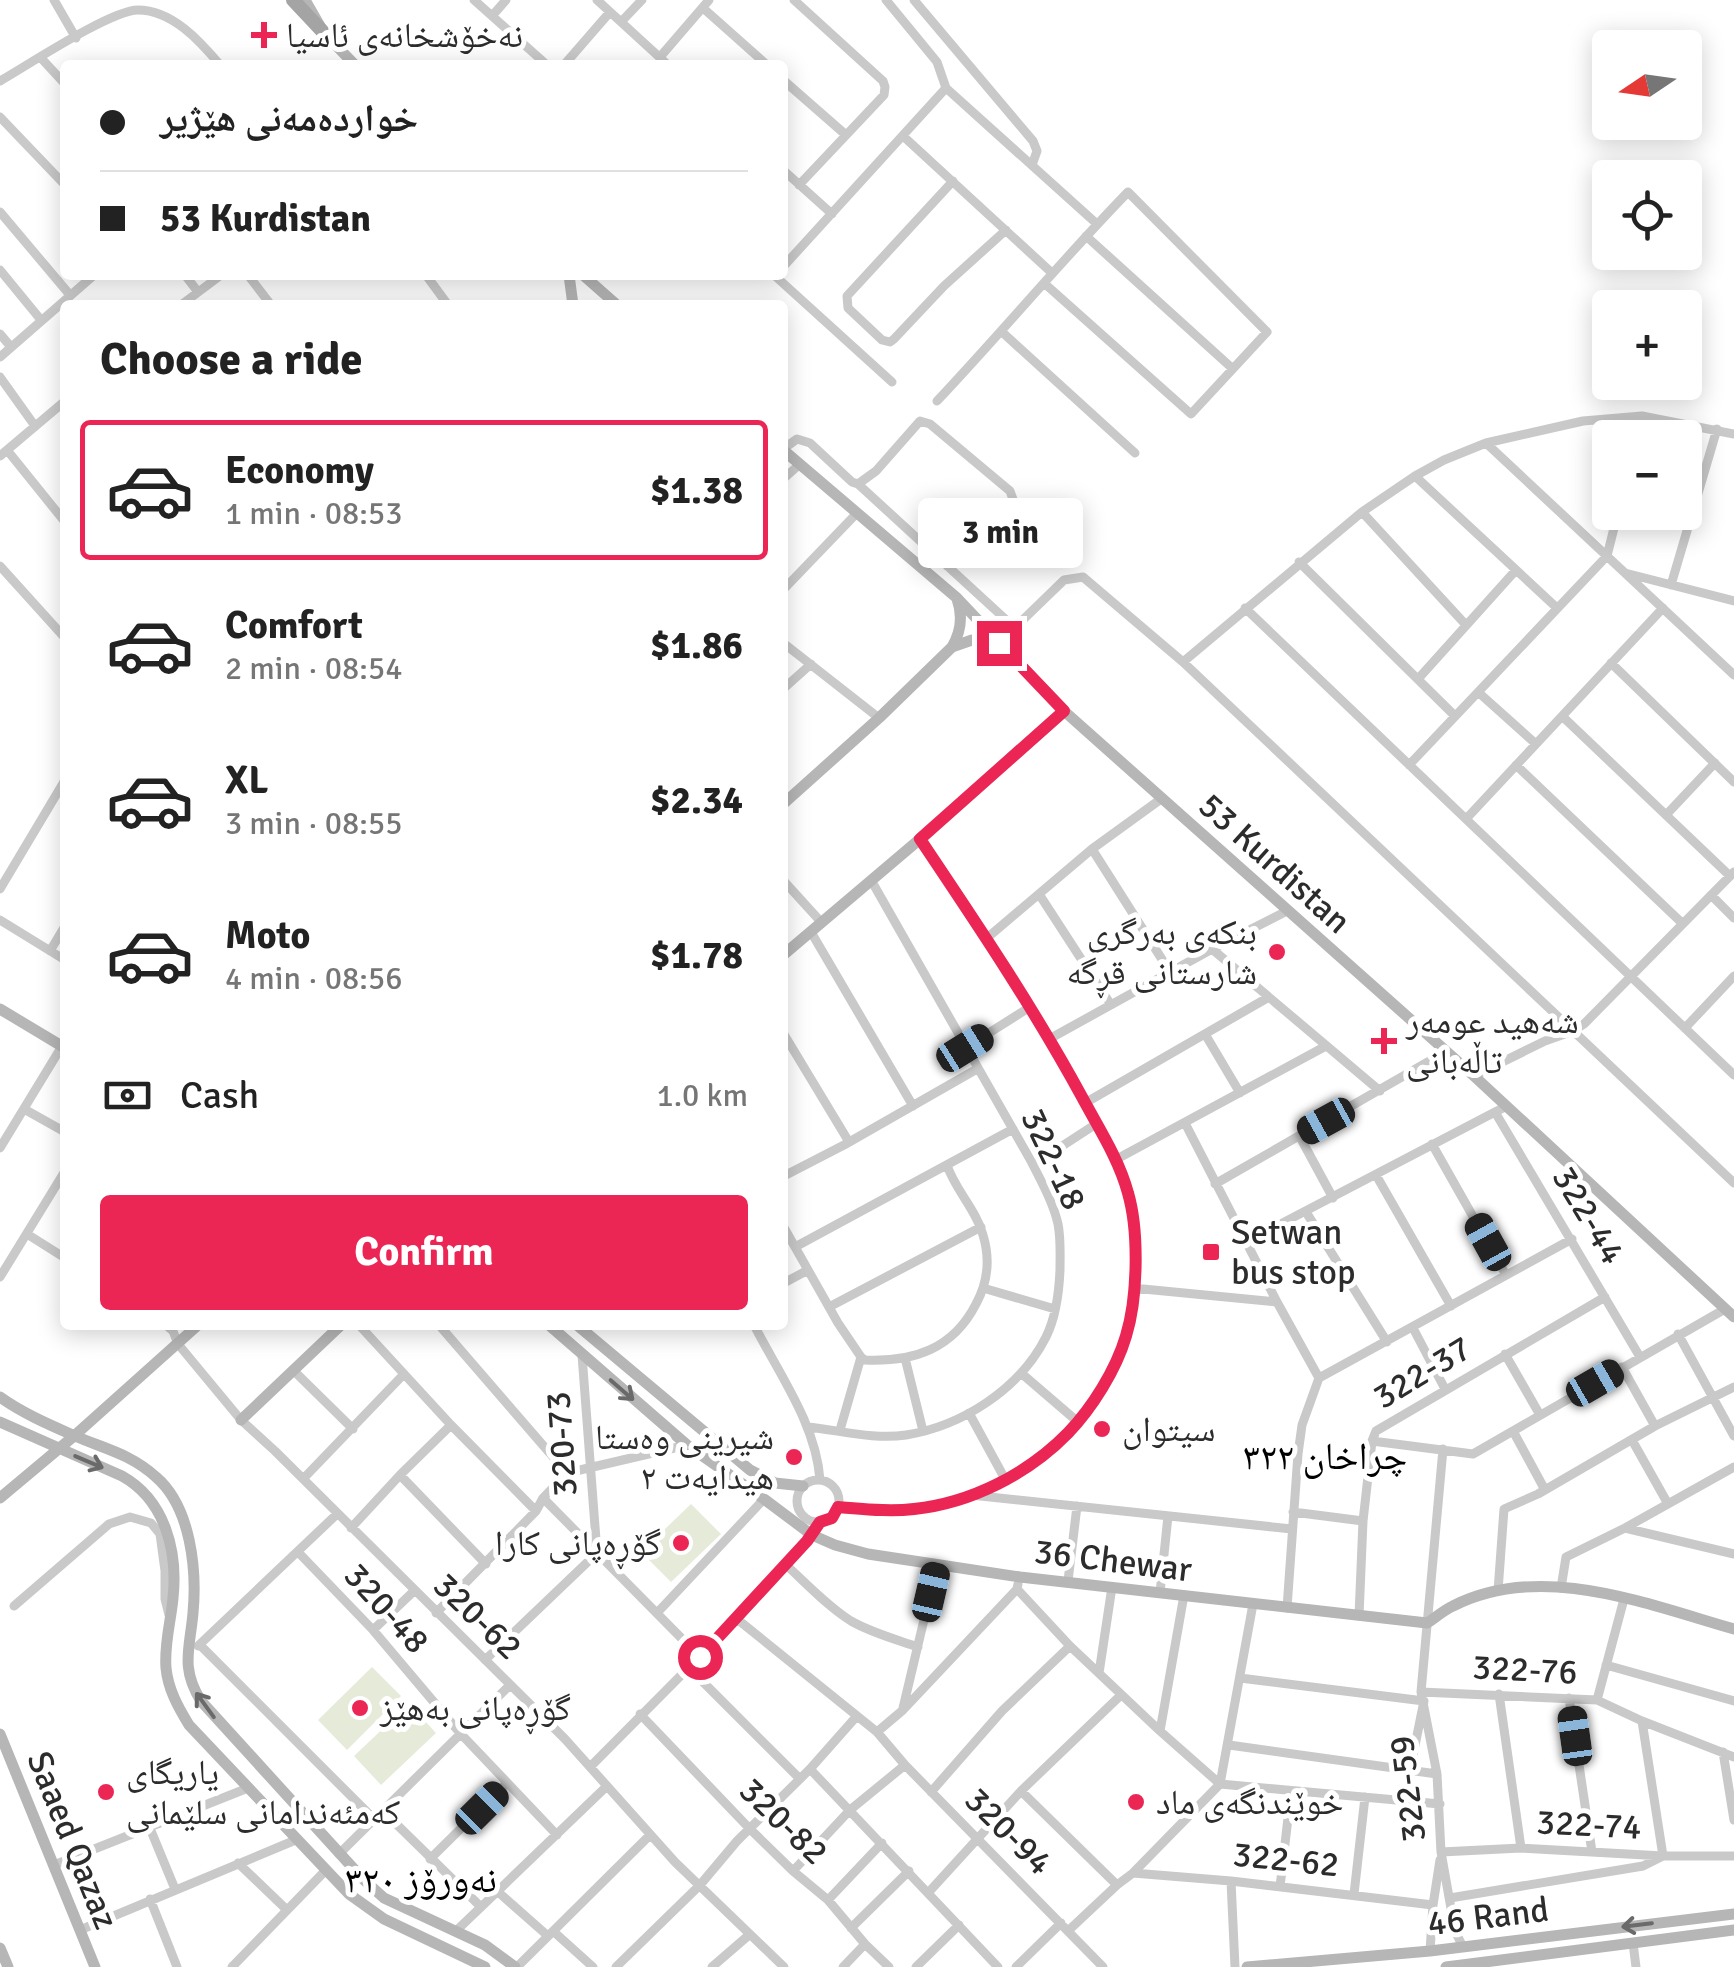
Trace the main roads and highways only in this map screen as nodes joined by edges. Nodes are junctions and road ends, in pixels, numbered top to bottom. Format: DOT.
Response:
graph roads {
  1 [pos="293,0"];
  2 [pos="308,0"];
  3 [pos="324,33"];
  4 [pos="350,60"];
  5 [pos="589,280"];
  6 [pos="611,300"];
  7 [pos="788,453"];
  8 [pos="957,598"];
  9 [pos="999,643"];
  10 [pos="952,648"];
  11 [pos="1064,711"];
  12 [pos="788,800"];
  13 [pos="788,951"];
  14 [pos="1,1011"];
  15 [pos="60,1045"];
  16 [pos="1730,1313"];
  17 [pos="193,1330"];
  18 [pos="336,1330"];
  19 [pos="554,1330"];
  20 [pos="584,1330"];
  21 [pos="0,1397"];
  22 [pos="241,1420"];
  23 [pos="0,1422"];
  24 [pos="74,1436"];
  25 [pos="58,1450"];
  26 [pos="803,1486"];
  27 [pos="0,1498"];
  28 [pos="788,1517"];
  29 [pos="806,1519"];
  30 [pos="1734,1629"];
  31 [pos="0,1734"];
  32 [pos="1734,1914"];
  33 [pos="428,1918"];
  34 [pos="1734,1930"];
  35 [pos="421,1936"];
  36 [pos="0,1948"];
  37 [pos="1511,1963"];
  38 [pos="8,1967"];
  39 [pos="95,1967"];
  40 [pos="485,1967"];
  41 [pos="516,1967"];
  42 [pos="1247,1967"];
  43 [pos="1446,1967"];
  1 -- 3 [label="main road"];
  2 -- 3 [label="main road"];
  3 -- 4 [label="main road"];
  5 -- 6 [label="main road"];
  7 -- 8 [label="main road, 53 Kurdistan"];
  8 -- 9 [label="main road, 53 Kurdistan"];
  8 -- 10 [label="main road"];
  9 -- 10 [label="main road"];
  9 -- 11 [label="main road, 53 Kurdistan"];
  10 -- 12 [label="main road"];
  11 -- 13 [label="main road"];
  11 -- 16 [label="main road, 53 Kurdistan"];
  14 -- 15 [label="main road"];
  17 -- 24 [label="main road"];
  18 -- 22 [label="main road"];
  19 -- 28 [label="main road, 36 Chewar, one-way"];
  20 -- 26 [label="main road"];
  21 -- 24 [label="main road"];
  23 -- 25 [label="main road"];
  24 -- 25 [label="main road"];
  33 -- 24 [label="main road, one-way"];
  25 -- 27 [label="main road"];
  25 -- 35 [label="main road, one-way"];
  28 -- 29 [label="main road"];
  28 -- 30 [label="main road, 36 Chewar"];
  31 -- 39 [label="main road, Saaed Qazaz"];
  32 -- 42 [label="main road, 46 Rand, one-way"];
  33 -- 35 [label="main road"];
  33 -- 41 [label="main road"];
  34 -- 37 [label="main road, 46 Rand"];
  35 -- 40 [label="main road"];
  36 -- 38 [label="main road"];
  37 -- 43 [label="main road, 46 Rand"];
}
